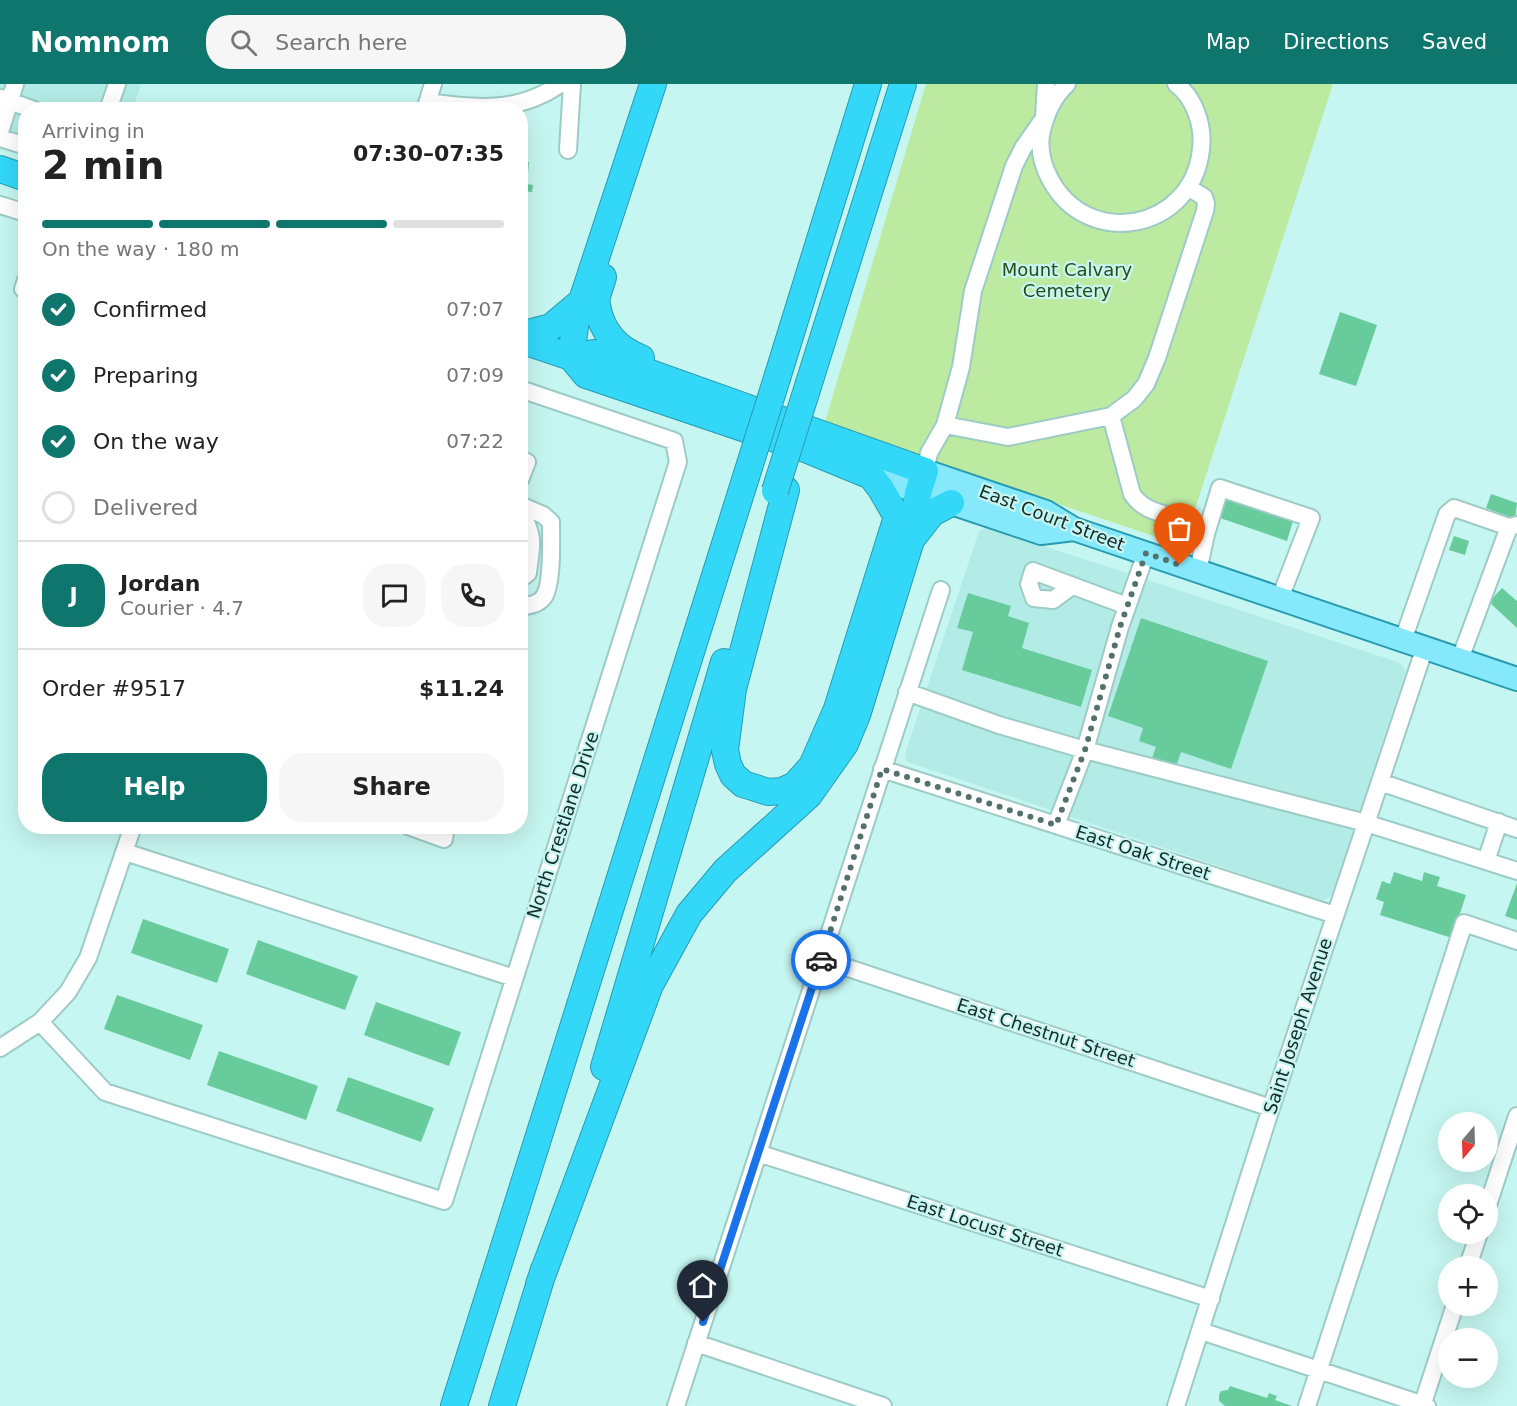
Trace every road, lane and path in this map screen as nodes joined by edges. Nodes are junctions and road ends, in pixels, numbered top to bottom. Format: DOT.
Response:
graph roads {
  1 [pos="15,84"];
  2 [pos="117,84"];
  3 [pos="433,84"];
  4 [pos="560,84"];
  5 [pos="572,84"];
  6 [pos="653,84"];
  7 [pos="668,84"];
  8 [pos="854,84"];
  9 [pos="868,84"];
  10 [pos="903,84"];
  11 [pos="1046,84"];
  12 [pos="1067,84"];
  13 [pos="1176,84"];
  14 [pos="5,100"];
  15 [pos="111,102"];
  16 [pos="427,102"];
  17 [pos="525,102"];
  18 [pos="1044,118"];
  19 [pos="0,132"];
  20 [pos="0,138"];
  21 [pos="18,144"];
  22 [pos="568,150"];
  23 [pos="0,169"];
  24 [pos="18,175"];
  25 [pos="1189,188"];
  26 [pos="0,205"];
  27 [pos="18,211"];
  28 [pos="589,303"];
  29 [pos="797,310"];
  30 [pos="528,333"];
  31 [pos="528,343"];
  32 [pos="571,357"];
  33 [pos="528,392"];
  34 [pos="708,394"];
  35 [pos="1111,416"];
  36 [pos="945,425"];
  37 [pos="870,477"];
  38 [pos="921,482"];
  39 [pos="781,490"];
  40 [pos="951,503"];
  41 [pos="528,508"];
  42 [pos="897,517"];
  43 [pos="1180,519"];
  44 [pos="528,524"];
  45 [pos="1513,526"];
  46 [pos="1074,529"];
  47 [pos="911,540"];
  48 [pos="1146,553"];
  49 [pos="1198,571"];
  50 [pos="528,573"];
  51 [pos="1072,586"];
  52 [pos="941,590"];
  53 [pos="1280,598"];
  54 [pos="528,605"];
  55 [pos="1127,606"];
  56 [pos="1403,640"];
  57 [pos="1425,647"];
  58 [pos="1460,659"];
  59 [pos="1517,679"];
  60 [pos="907,692"];
  61 [pos="1085,750"];
  62 [pos="882,769"];
  63 [pos="1380,782"];
  64 [pos="1498,822"];
  65 [pos="1366,823"];
  66 [pos="1056,825"];
  67 [pos="1517,829"];
  68 [pos="131,834"];
  69 [pos="430,834"];
  70 [pos="445,834"];
  71 [pos="125,852"];
  72 [pos="1486,861"];
  73 [pos="1517,871"];
  74 [pos="1335,915"];
  75 [pos="1517,941"];
  76 [pos="821,959"];
  77 [pos="514,978"];
  78 [pos="40,1022"];
  79 [pos="0,1048"];
  80 [pos="1271,1107"];
  81 [pos="1517,1116"];
  82 [pos="758,1152"];
  83 [pos="1495,1184"];
  84 [pos="539,1284"];
  85 [pos="1211,1299"];
  86 [pos="1452,1316"];
  87 [pos="1201,1331"];
  88 [pos="696,1343"];
  89 [pos="1318,1370"];
  90 [pos="1424,1405"];
  91 [pos="454,1406"];
  92 [pos="502,1406"];
  93 [pos="676,1406"];
  94 [pos="883,1406"];
  95 [pos="1176,1406"];
  96 [pos="1307,1406"];
  1 -- 14 [label="street"];
  2 -- 15 [label="street"];
  3 -- 16 [label="street"];
  4 -- 17 [label="street"];
  5 -- 22 [label="street"];
  6 -- 28 [label="highway"];
  7 -- 28 [label="highway"];
  8 -- 29 [label="highway"];
  9 -- 29 [label="highway"];
  10 -- 39 [label="highway, bridge"];
  11 -- 18 [label="street"];
  12 -- 18 [label="street"];
  13 -- 25 [label="street"];
  14 -- 19 [label="street"];
  18 -- 25 [label="street"];
  18 -- 36 [label="street"];
  20 -- 21 [label="street"];
  23 -- 24 [label="highway"];
  25 -- 35 [label="street"];
  26 -- 27 [label="street"];
  28 -- 30 [label="highway"];
  28 -- 32 [label="highway"];
  28 -- 34 [label="highway"];
  29 -- 91 [label="highway, bridge"];
  31 -- 32 [label="highway, East Court Street"];
  32 -- 34 [label="highway, East Court Street"];
  32 -- 37 [label="highway"];
  33 -- 77 [label="street, North Crestlane Drive"];
  34 -- 38 [label="highway, East Court Street"];
  35 -- 36 [label="street"];
  35 -- 43 [label="street"];
  36 -- 38 [label="street"];
  37 -- 38 [label="main road"];
  37 -- 42 [label="highway"];
  38 -- 40 [label="main road"];
  38 -- 42 [label="highway"];
  38 -- 46 [label="main road, East Court Street"];
  38 -- 47 [label="highway"];
  39 -- 42 [label="highway"];
  39 -- 84 [label="highway"];
  40 -- 46 [label="main road"];
  40 -- 47 [label="highway"];
  41 -- 54 [label="street"];
  44 -- 50 [label="street"];
  45 -- 56 [label="street"];
  45 -- 58 [label="street"];
  46 -- 48 [label="main road, East Court Street"];
  47 -- 84 [label="highway"];
  48 -- 49 [label="main road, East Court Street"];
  48 -- 55 [label="street"];
  49 -- 53 [label="main road, East Court Street"];
  49 -- 53 [label="street"];
  51 -- 55 [label="street"];
  52 -- 60 [label="street"];
  53 -- 56 [label="main road, East Court Street"];
  55 -- 61 [label="street"];
  56 -- 57 [label="main road, East Court Street"];
  57 -- 58 [label="main road, East Court Street"];
  57 -- 63 [label="street, Saint Joseph Avenue"];
  58 -- 59 [label="main road, East Court Street"];
  60 -- 61 [label="street"];
  60 -- 62 [label="street"];
  61 -- 65 [label="street"];
  61 -- 66 [label="street"];
  62 -- 66 [label="street, East Oak Street"];
  62 -- 76 [label="street"];
  63 -- 64 [label="street"];
  63 -- 65 [label="street, Saint Joseph Avenue"];
  64 -- 67 [label="street"];
  64 -- 72 [label="street"];
  65 -- 72 [label="street"];
  65 -- 74 [label="street, Saint Joseph Avenue"];
  66 -- 74 [label="street, East Oak Street"];
  68 -- 71 [label="street"];
  69 -- 70 [label="street"];
  71 -- 77 [label="street"];
  71 -- 78 [label="street"];
  72 -- 73 [label="street"];
  74 -- 80 [label="street, Saint Joseph Avenue"];
  75 -- 89 [label="street"];
  76 -- 80 [label="street, East Chestnut Street"];
  76 -- 82 [label="street"];
  77 -- 78 [label="street, North Crestlane Drive"];
  78 -- 79 [label="street"];
  80 -- 85 [label="street, Saint Joseph Avenue"];
  81 -- 83 [label="street"];
  82 -- 85 [label="street, East Locust Street"];
  82 -- 88 [label="street"];
  84 -- 92 [label="highway"];
  85 -- 87 [label="street, Saint Joseph Avenue"];
  86 -- 90 [label="street"];
  87 -- 89 [label="street"];
  87 -- 95 [label="street, Saint Joseph Avenue"];
  88 -- 93 [label="street"];
  88 -- 94 [label="street"];
  89 -- 90 [label="street"];
  89 -- 96 [label="street"];
}
